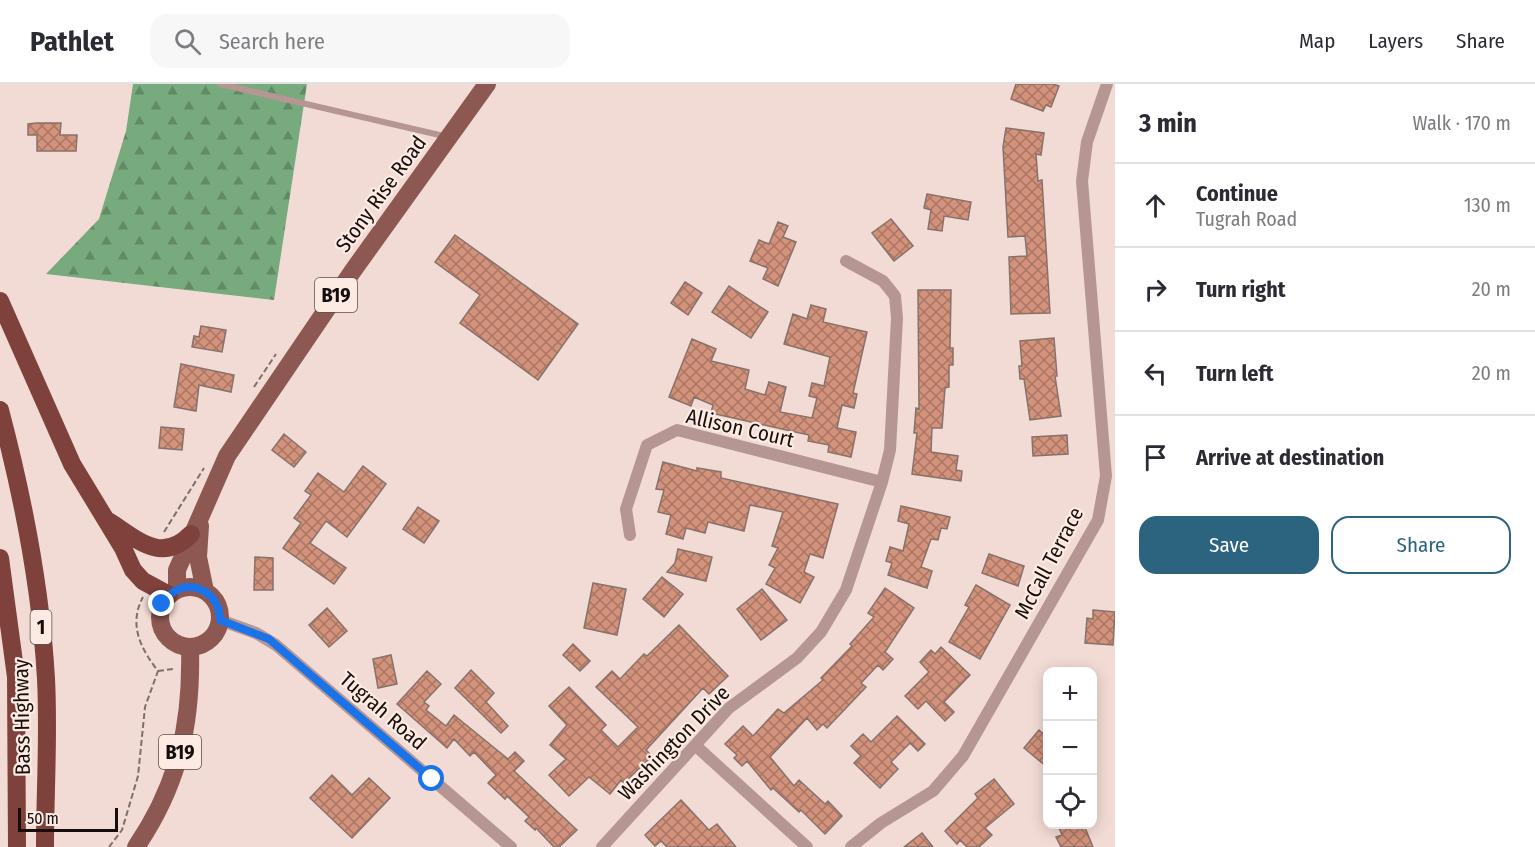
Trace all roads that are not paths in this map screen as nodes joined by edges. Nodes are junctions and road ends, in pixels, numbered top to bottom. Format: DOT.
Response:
graph roads {
  1 [pos="220,84"];
  2 [pos="487,84"];
  3 [pos="1107,84"];
  4 [pos="450,137"];
  5 [pos="846,261"];
  6 [pos="0,301"];
  7 [pos="0,410"];
  8 [pos="882,482"];
  9 [pos="201,516"];
  10 [pos="106,520"];
  11 [pos="191,534"];
  12 [pos="630,535"];
  13 [pos="0,558"];
  14 [pos="205,591"];
  15 [pos="173,592"];
  16 [pos="220,620"];
  17 [pos="190,648"];
  18 [pos="696,746"];
  19 [pos="17,847"];
  20 [pos="45,847"];
  21 [pos="136,847"];
  22 [pos="511,847"];
  23 [pos="602,847"];
  24 [pos="807,847"];
  25 [pos="850,847"];
  1 -- 4 [label="lane"];
  2 -- 4 [label="main road, Stony Rise Road / B19"];
  3 -- 25 [label="street, McCall Terrace"];
  4 -- 9 [label="main road, Stony Rise Road / B19"];
  5 -- 8 [label="street, Washington Drive"];
  6 -- 10 [label="highway"];
  7 -- 20 [label="highway, Bass Highway / 1"];
  8 -- 12 [label="street, Allison Court"];
  8 -- 18 [label="street, Washington Drive"];
  9 -- 11 [label="main road, Stony Rise Road / B19"];
  9 -- 14 [label="main road, Stony Rise Road / B19"];
  10 -- 11 [label="highway"];
  10 -- 15 [label="highway"];
  11 -- 15 [label="main road, Stony Rise Road / B19"];
  13 -- 19 [label="highway, Bass Highway / 1"];
  14 -- 15 [label="main road"];
  14 -- 16 [label="main road, B19"];
  15 -- 17 [label="main road, B19"];
  16 -- 17 [label="main road"];
  16 -- 22 [label="street, Tugrah Road"];
  17 -- 21 [label="main road, B19"];
  18 -- 23 [label="street, Washington Drive"];
  18 -- 24 [label="street"];
}
